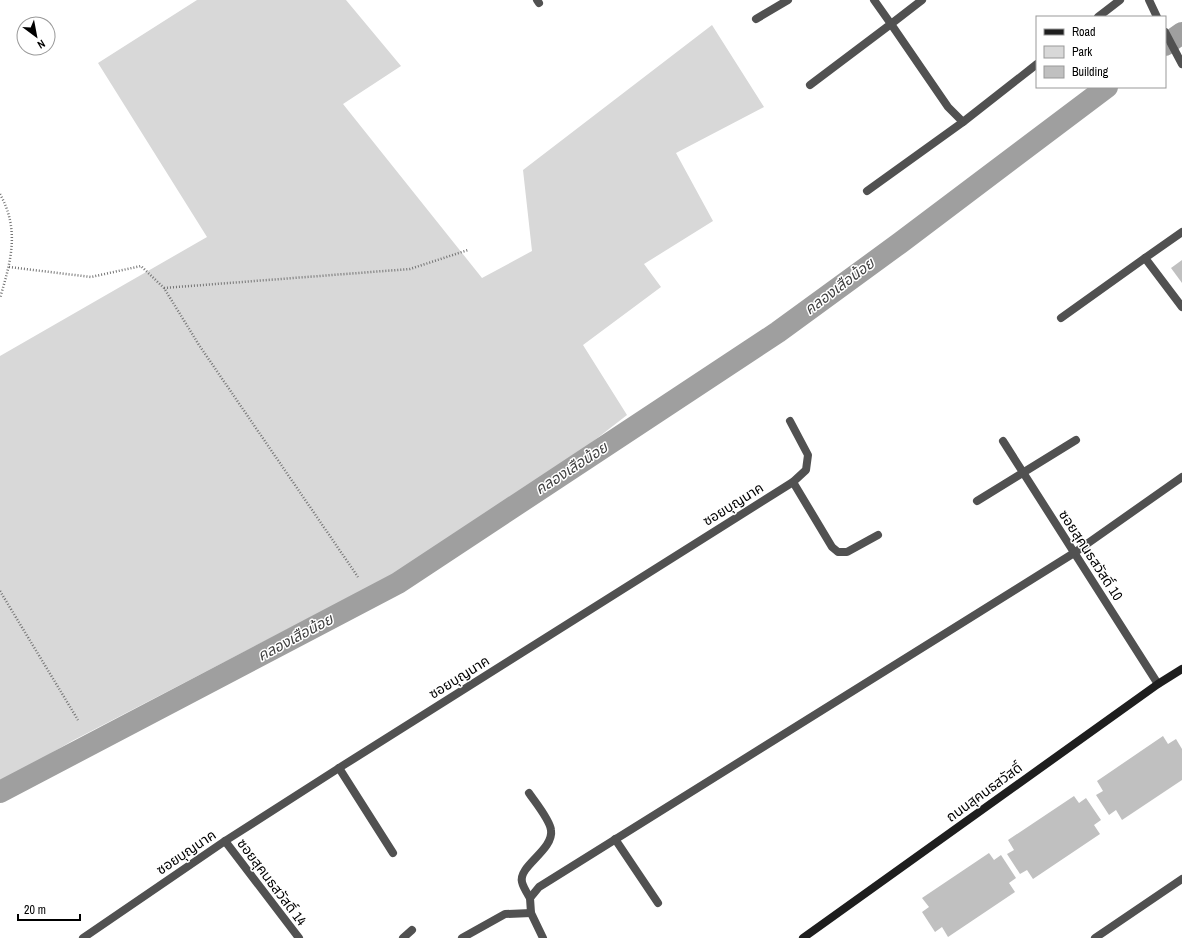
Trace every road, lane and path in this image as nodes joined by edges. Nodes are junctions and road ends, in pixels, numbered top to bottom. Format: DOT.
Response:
graph roads {
  1 [pos="788,0"];
  2 [pos="874,0"];
  3 [pos="922,0"];
  4 [pos="1120,0"];
  5 [pos="1149,0"];
  6 [pos="1099,16"];
  7 [pos="1157,16"];
  8 [pos="756,19"];
  9 [pos="891,24"];
  10 [pos="1166,34"];
  11 [pos="1182,64"];
  12 [pos="1036,65"];
  13 [pos="810,85"];
  14 [pos="963,122"];
  15 [pos="867,191"];
  16 [pos="0,194"];
  17 [pos="1182,232"];
  18 [pos="468,250"];
  19 [pos="1145,258"];
  20 [pos="9,267"];
  21 [pos="164,288"];
  22 [pos="0,298"];
  23 [pos="1182,307"];
  24 [pos="1061,318"];
  25 [pos="790,421"];
  26 [pos="1076,440"];
  27 [pos="1003,441"];
  28 [pos="1024,473"];
  29 [pos="1182,477"];
  30 [pos="793,482"];
  31 [pos="976,501"];
  32 [pos="878,535"];
  33 [pos="1074,553"];
  34 [pos="358,577"];
  35 [pos="0,591"];
  36 [pos="1182,669"];
  37 [pos="1158,684"];
  38 [pos="78,720"];
  39 [pos="339,768"];
  40 [pos="529,793"];
  41 [pos="615,839"];
  42 [pos="225,841"];
  43 [pos="393,852"];
  44 [pos="1182,880"];
  45 [pos="530,898"];
  46 [pos="658,903"];
  47 [pos="531,913"];
  48 [pos="412,930"];
  49 [pos="83,938"];
  50 [pos="299,938"];
  51 [pos="403,938"];
  52 [pos="462,938"];
  53 [pos="543,938"];
  54 [pos="803,938"];
  55 [pos="1095,938"];
  1 -- 8 [label="street"];
  2 -- 9 [label="street"];
  3 -- 9 [label="street"];
  4 -- 6 [label="street"];
  5 -- 7 [label="street"];
  9 -- 13 [label="street"];
  9 -- 14 [label="street"];
  10 -- 11 [label="street"];
  12 -- 14 [label="street"];
  14 -- 15 [label="street"];
  16 -- 20 [label="path"];
  17 -- 19 [label="street"];
  18 -- 21 [label="path"];
  19 -- 23 [label="street"];
  19 -- 24 [label="street"];
  20 -- 21 [label="path"];
  20 -- 22 [label="path"];
  21 -- 34 [label="path"];
  25 -- 30 [label="street, ซอยบุญนาค"];
  26 -- 28 [label="street"];
  27 -- 28 [label="street, ซอยสุคนธสวัสดิ์ 10"];
  28 -- 31 [label="street"];
  28 -- 33 [label="street, ซอยสุคนธสวัสดิ์ 10"];
  29 -- 33 [label="street"];
  30 -- 32 [label="street"];
  30 -- 39 [label="street, ซอยบุญนาค"];
  33 -- 37 [label="street, ซอยสุคนธสวัสดิ์ 10"];
  33 -- 41 [label="street"];
  35 -- 38 [label="path"];
  36 -- 37 [label="main road, ถนนสุคนธสวัสดิ์"];
  37 -- 54 [label="main road, ถนนสุคนธสวัสดิ์"];
  39 -- 42 [label="street, ซอยบุญนาค"];
  39 -- 43 [label="street"];
  40 -- 45 [label="street"];
  41 -- 45 [label="street"];
  41 -- 46 [label="street"];
  42 -- 49 [label="street, ซอยบุญนาค"];
  42 -- 50 [label="street, ซอยสุคนธสวัสดิ์ 14"];
  44 -- 55 [label="street"];
  45 -- 47 [label="street"];
  47 -- 52 [label="street"];
  47 -- 53 [label="street"];
  48 -- 51 [label="street"];
}
